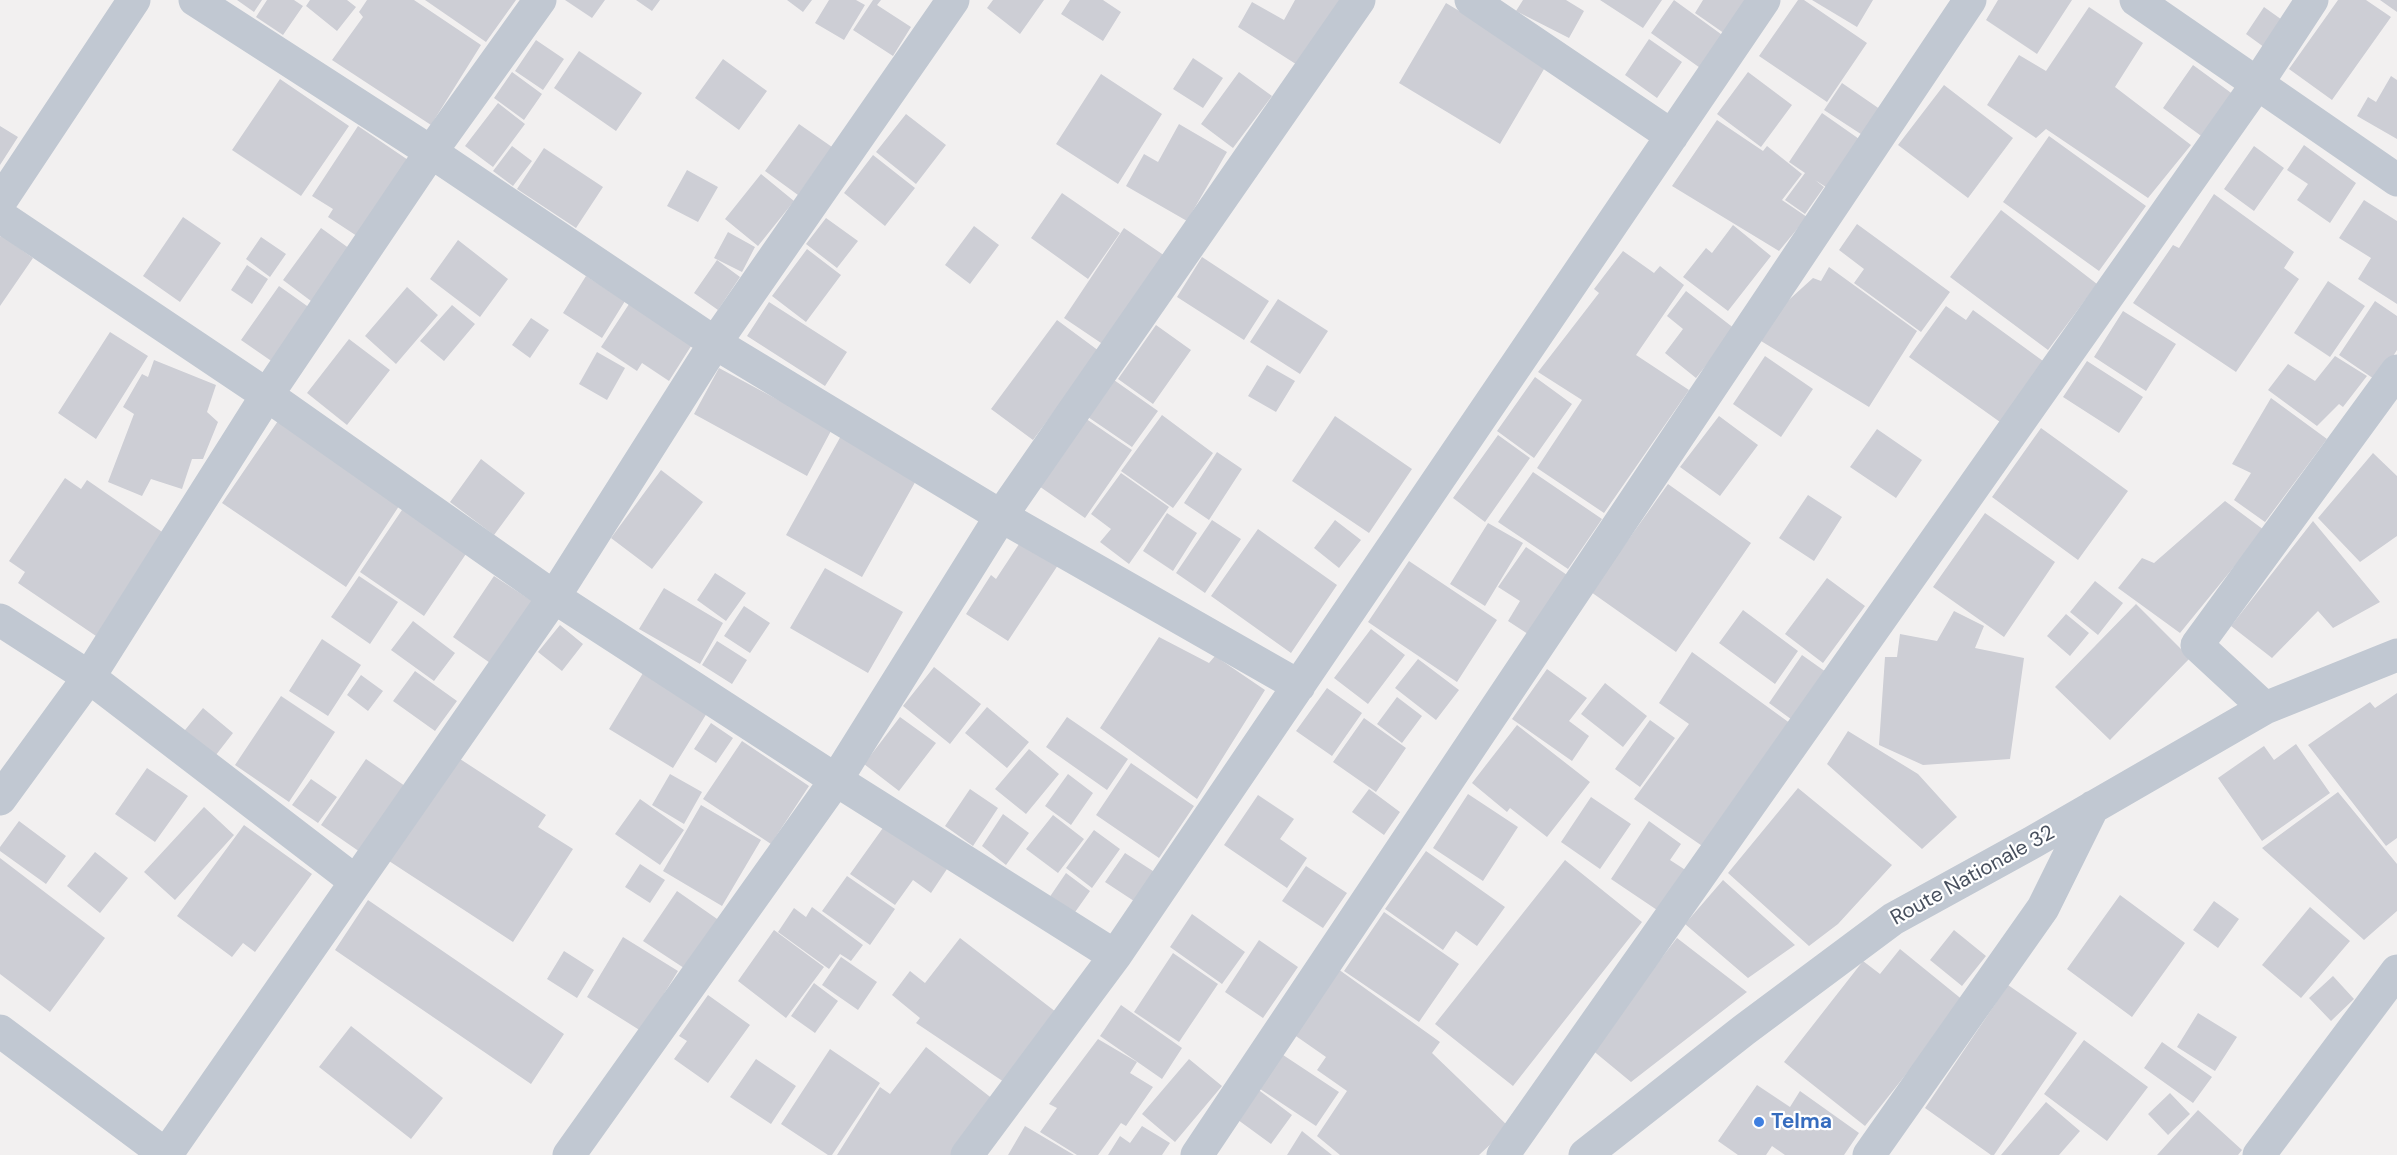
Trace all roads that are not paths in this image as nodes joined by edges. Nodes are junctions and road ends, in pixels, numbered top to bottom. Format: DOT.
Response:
graph roads {
  1 [pos="134,0"];
  2 [pos="540,0"];
  3 [pos="953,0"];
  4 [pos="1359,0"];
  5 [pos="1470,0"];
  6 [pos="1764,0"];
  7 [pos="1970,0"];
  8 [pos="2136,0"];
  9 [pos="2312,0"];
  10 [pos="198,1"];
  11 [pos="2257,84"];
  12 [pos="1672,136"];
  13 [pos="431,152"];
  14 [pos="2397,180"];
  15 [pos="0,202"];
  16 [pos="0,216"];
  17 [pos="714,343"];
  18 [pos="2397,371"];
  19 [pos="267,395"];
  20 [pos="1001,516"];
  21 [pos="554,597"];
  22 [pos="0,620"];
  23 [pos="2397,655"];
  24 [pos="89,677"];
  25 [pos="1299,686"];
  26 [pos="2265,708"];
  27 [pos="836,780"];
  28 [pos="0,799"];
  29 [pos="2093,807"];
  30 [pos="355,881"];
  31 [pos="1115,956"];
  32 [pos="2397,971"];
  33 [pos="0,1031"];
  34 [pos="166,1155"];
  35 [pos="569,1155"];
  36 [pos="967,1155"];
  37 [pos="1197,1155"];
  38 [pos="1503,1155"];
  39 [pos="1585,1155"];
  40 [pos="1869,1155"];
  41 [pos="2259,1155"];
  1 -- 15 [label="street"];
  2 -- 13 [label="street"];
  3 -- 17 [label="street"];
  4 -- 20 [label="street"];
  5 -- 12 [label="street"];
  6 -- 12 [label="street"];
  7 -- 37 [label="street"];
  8 -- 11 [label="street"];
  9 -- 11 [label="street"];
  10 -- 13 [label="street"];
  11 -- 14 [label="street"];
  11 -- 38 [label="street"];
  12 -- 25 [label="street"];
  13 -- 17 [label="street"];
  13 -- 19 [label="street"];
  16 -- 19 [label="street"];
  17 -- 20 [label="street"];
  17 -- 21 [label="street"];
  18 -- 26 [label="street"];
  19 -- 21 [label="street"];
  19 -- 24 [label="street"];
  20 -- 25 [label="street"];
  20 -- 27 [label="street"];
  21 -- 27 [label="street"];
  21 -- 30 [label="street"];
  22 -- 24 [label="street"];
  23 -- 26 [label="street, Route Nationale 32"];
  24 -- 28 [label="street"];
  24 -- 30 [label="street"];
  25 -- 31 [label="street"];
  26 -- 29 [label="street, Route Nationale 32"];
  27 -- 31 [label="street"];
  27 -- 35 [label="street"];
  29 -- 39 [label="street, Route Nationale 32"];
  29 -- 40 [label="street"];
  30 -- 34 [label="street"];
  31 -- 36 [label="street"];
  32 -- 41 [label="street"];
  33 -- 34 [label="street"];
}
